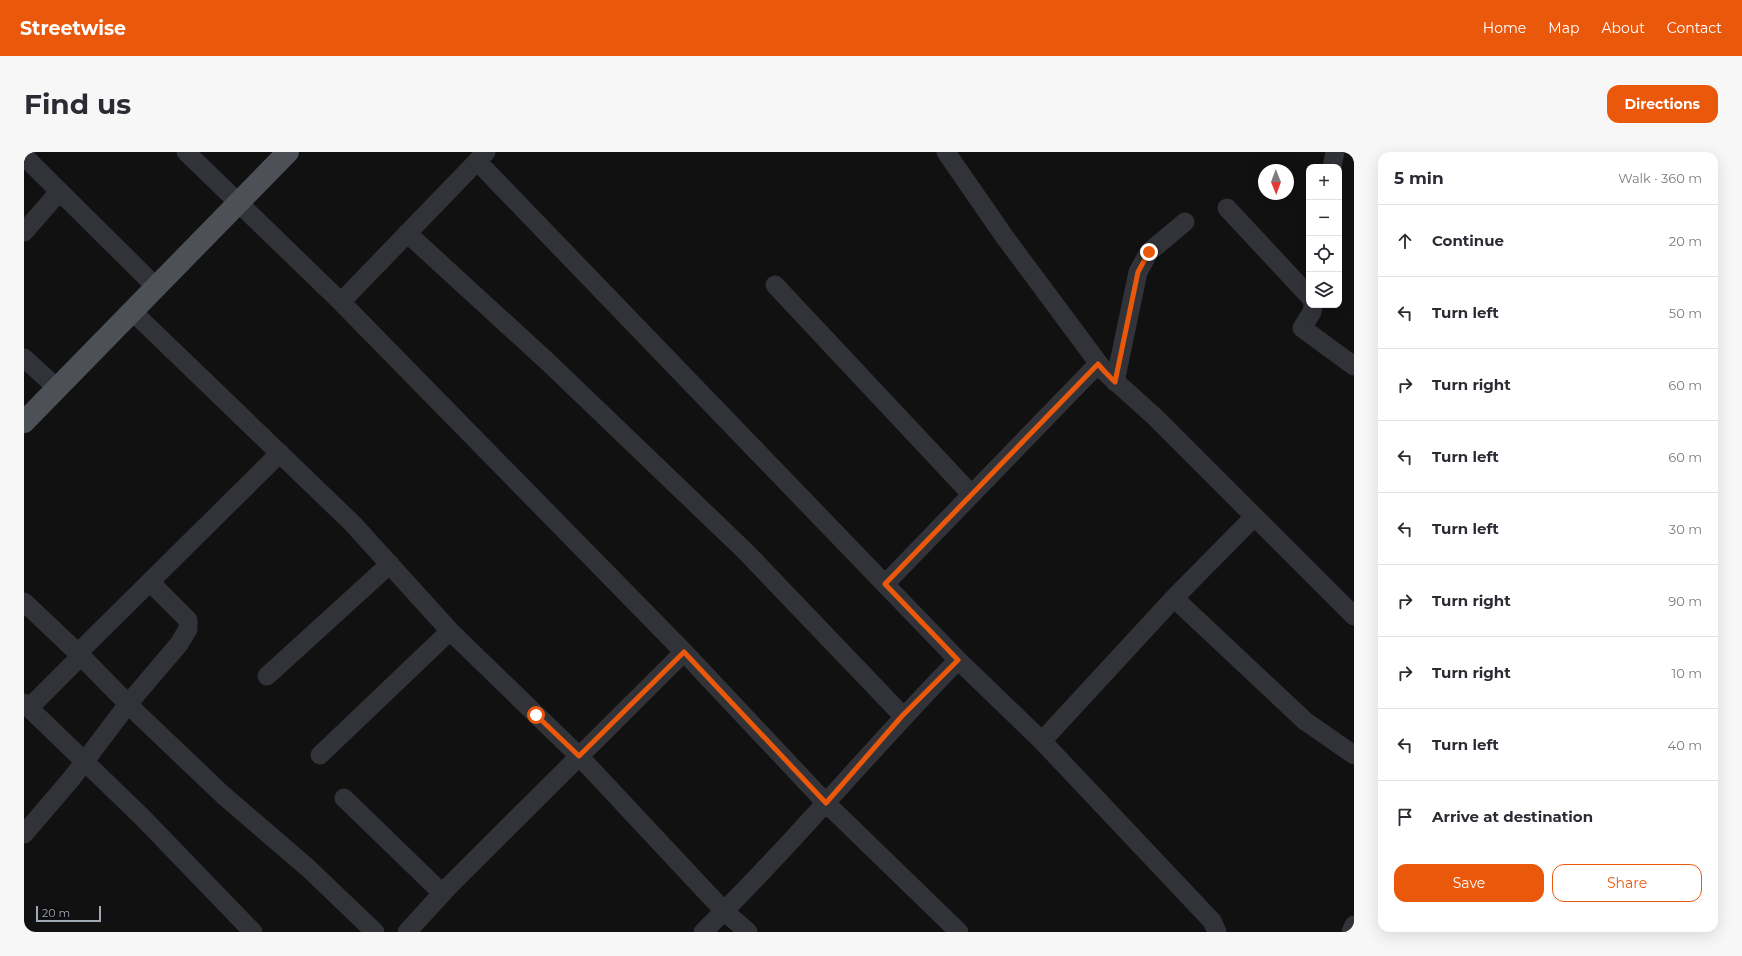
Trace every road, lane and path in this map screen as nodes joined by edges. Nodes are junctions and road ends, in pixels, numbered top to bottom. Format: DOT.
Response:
graph roads {
  1 [pos="186,152"];
  2 [pos="288,152"];
  3 [pos="946,152"];
  4 [pos="1335,152"];
  5 [pos="24,156"];
  6 [pos="482,156"];
  7 [pos="1333,164"];
  8 [pos="59,192"];
  9 [pos="238,202"];
  10 [pos="1227,208"];
  11 [pos="1184,222"];
  12 [pos="24,232"];
  13 [pos="407,233"];
  14 [pos="775,285"];
  15 [pos="156,287"];
  16 [pos="1306,293"];
  17 [pos="341,302"];
  18 [pos="1313,308"];
  19 [pos="132,311"];
  20 [pos="24,358"];
  21 [pos="1098,364"];
  22 [pos="1354,366"];
  23 [pos="1115,382"];
  24 [pos="57,388"];
  25 [pos="24,422"];
  26 [pos="280,453"];
  27 [pos="971,494"];
  28 [pos="1254,517"];
  29 [pos="390,564"];
  30 [pos="150,582"];
  31 [pos="885,584"];
  32 [pos="1174,598"];
  33 [pos="24,602"];
  34 [pos="1354,616"];
  35 [pos="450,631"];
  36 [pos="684,652"];
  37 [pos="80,654"];
  38 [pos="958,660"];
  39 [pos="268,676"];
  40 [pos="128,704"];
  41 [pos="27,706"];
  42 [pos="902,716"];
  43 [pos="1042,741"];
  44 [pos="320,755"];
  45 [pos="1354,755"];
  46 [pos="579,756"];
  47 [pos="84,762"];
  48 [pos="344,798"];
  49 [pos="826,803"];
  50 [pos="24,834"];
  51 [pos="442,893"];
  52 [pos="724,911"];
  53 [pos="1354,925"];
  54 [pos="253,932"];
  55 [pos="375,932"];
  56 [pos="407,932"];
  57 [pos="703,932"];
  58 [pos="748,932"];
  59 [pos="959,932"];
  60 [pos="1217,932"];
  61 [pos="1351,932"];
  1 -- 9 [label="street"];
  2 -- 9 [label="main road"];
  3 -- 21 [label="street"];
  4 -- 7 [label="street"];
  5 -- 8 [label="street"];
  6 -- 13 [label="street"];
  6 -- 31 [label="street"];
  8 -- 12 [label="street"];
  8 -- 15 [label="street"];
  9 -- 15 [label="main road"];
  9 -- 17 [label="street"];
  10 -- 16 [label="street"];
  11 -- 23 [label="street"];
  13 -- 17 [label="street"];
  13 -- 42 [label="street"];
  14 -- 27 [label="street"];
  15 -- 19 [label="main road"];
  17 -- 36 [label="street"];
  18 -- 22 [label="street"];
  19 -- 24 [label="main road"];
  19 -- 26 [label="street"];
  20 -- 24 [label="street"];
  21 -- 23 [label="street"];
  21 -- 27 [label="street"];
  23 -- 28 [label="street"];
  24 -- 25 [label="main road"];
  26 -- 29 [label="street"];
  26 -- 30 [label="street"];
  27 -- 31 [label="street"];
  28 -- 32 [label="street"];
  28 -- 34 [label="street"];
  29 -- 35 [label="street"];
  29 -- 39 [label="street"];
  30 -- 37 [label="street"];
  30 -- 40 [label="street"];
  31 -- 38 [label="street"];
  32 -- 43 [label="street"];
  32 -- 45 [label="street"];
  33 -- 37 [label="street"];
  35 -- 44 [label="street"];
  35 -- 46 [label="street"];
  36 -- 46 [label="street"];
  36 -- 49 [label="street"];
  37 -- 40 [label="street"];
  37 -- 41 [label="street"];
  38 -- 42 [label="street"];
  38 -- 43 [label="street"];
  40 -- 47 [label="street"];
  40 -- 55 [label="street"];
  41 -- 47 [label="street"];
  42 -- 49 [label="street"];
  43 -- 60 [label="street"];
  46 -- 51 [label="street"];
  46 -- 52 [label="street"];
  47 -- 50 [label="street"];
  47 -- 54 [label="street"];
  48 -- 51 [label="street"];
  49 -- 52 [label="street"];
  49 -- 59 [label="street"];
  51 -- 56 [label="street"];
  52 -- 57 [label="street"];
  52 -- 58 [label="street"];
  53 -- 61 [label="street"];
}
